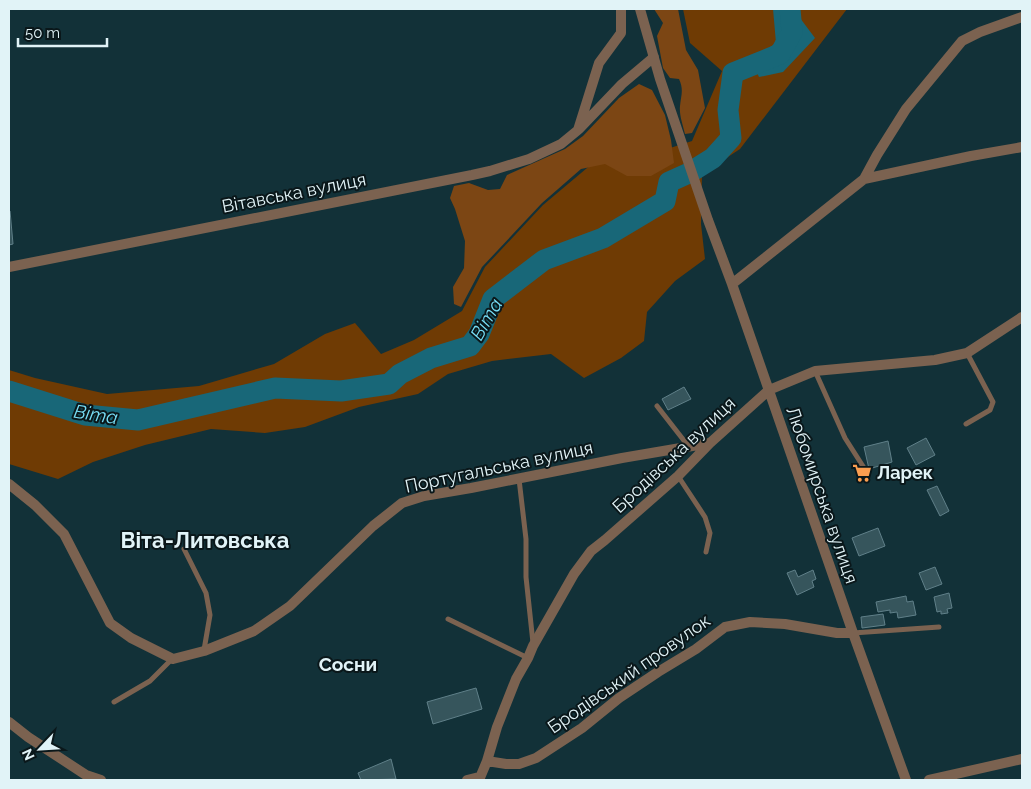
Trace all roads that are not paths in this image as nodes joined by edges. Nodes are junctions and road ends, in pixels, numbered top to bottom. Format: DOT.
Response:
graph roads {
  1 [pos="621,9"];
  2 [pos="640,9"];
  3 [pos="1022,17"];
  4 [pos="654,57"];
  5 [pos="578,130"];
  6 [pos="1022,146"];
  7 [pos="864,179"];
  8 [pos="9,267"];
  9 [pos="732,284"];
  10 [pos="1022,317"];
  11 [pos="967,353"];
  12 [pos="815,371"];
  13 [pos="769,390"];
  14 [pos="657,406"];
  15 [pos="966,424"];
  16 [pos="710,443"];
  17 [pos="689,447"];
  18 [pos="866,471"];
  19 [pos="678,476"];
  20 [pos="519,479"];
  21 [pos="9,484"];
  22 [pos="184,549"];
  23 [pos="706,552"];
  24 [pos="448,619"];
  25 [pos="939,627"];
  26 [pos="853,633"];
  27 [pos="533,646"];
  28 [pos="204,651"];
  29 [pos="528,658"];
  30 [pos="173,659"];
  31 [pos="114,702"];
  32 [pos="9,722"];
  33 [pos="1022,759"];
  34 [pos="487,762"];
  35 [pos="479,779"];
  36 [pos="101,780"];
  37 [pos="467,780"];
  38 [pos="906,780"];
  39 [pos="929,780"];
  1 -- 5 [label="street"];
  2 -- 4 [label="street"];
  3 -- 7 [label="street"];
  4 -- 5 [label="street, Вітавська вулиця"];
  4 -- 9 [label="street, Любомирська вулиця"];
  5 -- 8 [label="street, Вітавська вулиця"];
  6 -- 7 [label="street"];
  7 -- 9 [label="street"];
  9 -- 13 [label="street, Любомирська вулиця"];
  10 -- 11 [label="street, Бродівська вулиця"];
  11 -- 12 [label="street, Бродівська вулиця"];
  11 -- 15 [label="lane"];
  12 -- 13 [label="street, Бродівська вулиця"];
  12 -- 18 [label="lane"];
  13 -- 16 [label="street, Бродівська вулиця"];
  13 -- 26 [label="street, Любомирська вулиця"];
  14 -- 17 [label="lane"];
  16 -- 17 [label="street, Португальська вулиця"];
  16 -- 19 [label="street, Бродівська вулиця"];
  17 -- 20 [label="street, Португальська вулиця"];
  19 -- 23 [label="lane"];
  19 -- 27 [label="street, Бродівська вулиця"];
  20 -- 27 [label="lane"];
  20 -- 28 [label="street, Португальська вулиця"];
  21 -- 30 [label="street"];
  22 -- 28 [label="lane"];
  24 -- 29 [label="lane"];
  25 -- 26 [label="lane"];
  26 -- 34 [label="street, Бродівський провулок"];
  26 -- 38 [label="street, Любомирська вулиця"];
  27 -- 29 [label="street, Бродівська вулиця"];
  28 -- 30 [label="street, Португальська вулиця"];
  29 -- 34 [label="street, Бродівська вулиця"];
  30 -- 31 [label="lane"];
  32 -- 36 [label="street"];
  33 -- 39 [label="street"];
  34 -- 35 [label="street, Бродівська вулиця"];
  35 -- 37 [label="street"];
}
